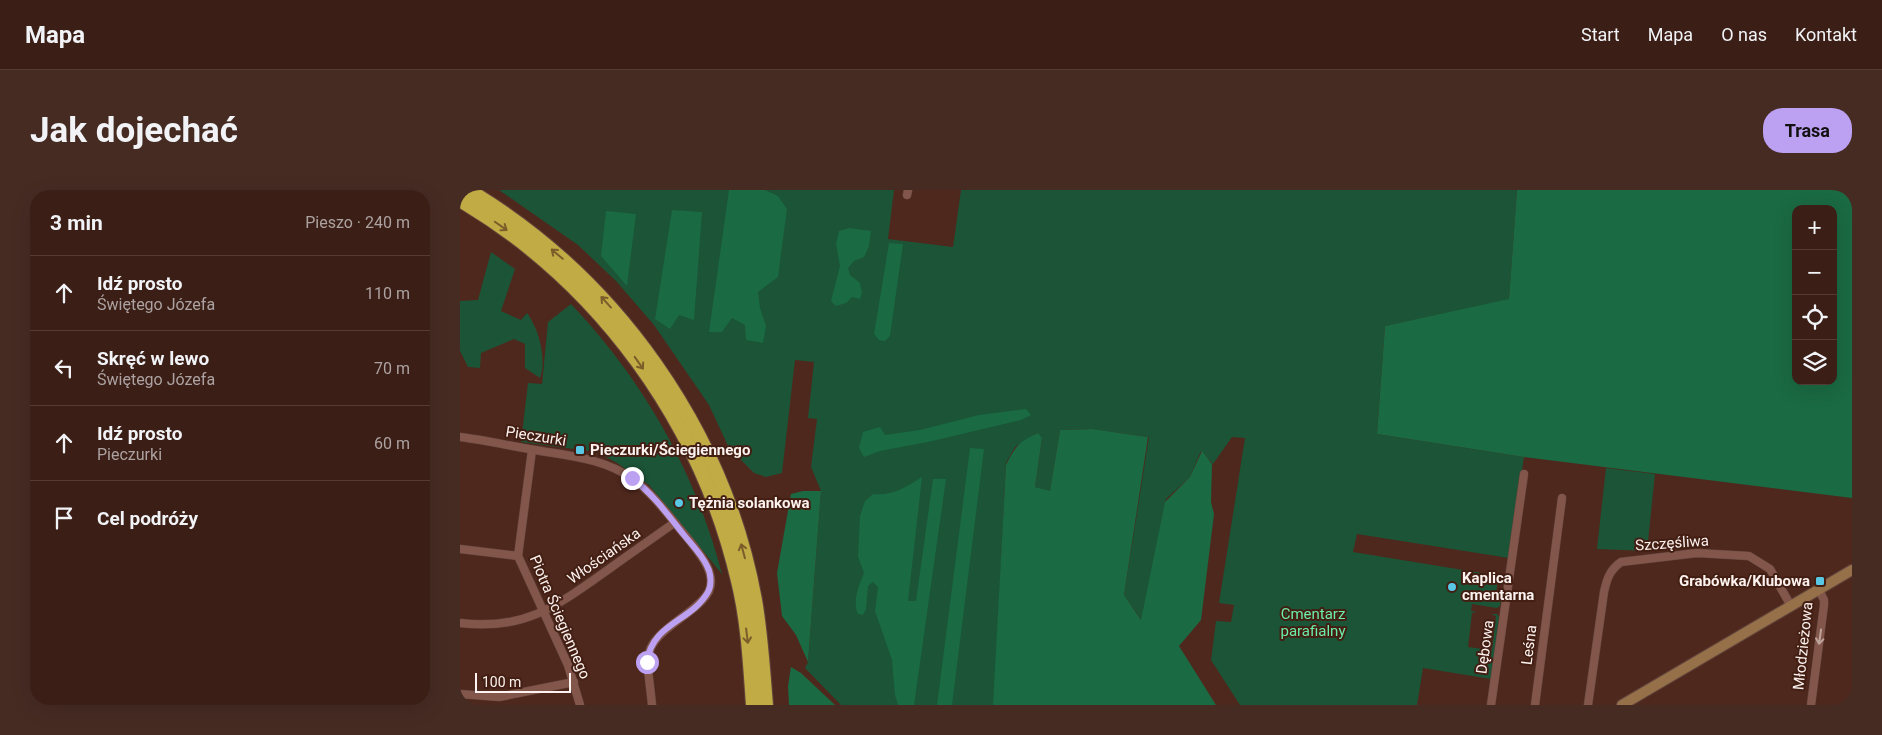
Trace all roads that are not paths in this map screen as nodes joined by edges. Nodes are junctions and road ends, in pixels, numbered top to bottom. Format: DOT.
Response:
graph roads {
  1 [pos="468,190"];
  2 [pos="460,200"];
  3 [pos="614,321"];
  4 [pos="460,437"];
  5 [pos="532,450"];
  6 [pos="1524,474"];
  7 [pos="1562,498"];
  8 [pos="674,523"];
  9 [pos="460,549"];
  10 [pos="518,556"];
  11 [pos="1852,570"];
  12 [pos="740,588"];
  13 [pos="1819,590"];
  14 [pos="754,598"];
  15 [pos="1791,606"];
  16 [pos="544,612"];
  17 [pos="460,623"];
  18 [pos="574,682"];
  19 [pos="460,694"];
  20 [pos="1634,702"];
  21 [pos="580,705"];
  22 [pos="652,705"];
  23 [pos="754,705"];
  24 [pos="766,705"];
  25 [pos="1491,705"];
  26 [pos="1535,705"];
  27 [pos="1588,705"];
  28 [pos="1622,705"];
  29 [pos="1811,705"];
  3 -- 1 [label="highway, one-way"];
  2 -- 3 [label="highway, one-way"];
  3 -- 12 [label="highway, one-way"];
  14 -- 3 [label="highway, one-way"];
  4 -- 5 [label="street, Pieczurki"];
  5 -- 8 [label="street, Pieczurki"];
  5 -- 10 [label="street, Piotra Ściegiennego"];
  6 -- 25 [label="street, Dębowa"];
  7 -- 26 [label="street, Leśna"];
  8 -- 16 [label="street, Włościańska"];
  8 -- 22 [label="street, Pieczurki"];
  9 -- 10 [label="street"];
  10 -- 16 [label="street, Piotra Ściegiennego"];
  11 -- 13 [label="street"];
  12 -- 14 [label="highway"];
  12 -- 23 [label="highway, one-way"];
  13 -- 15 [label="street"];
  13 -- 29 [label="street, Młodzieżowa, one-way"];
  14 -- 24 [label="highway"];
  15 -- 20 [label="street"];
  15 -- 27 [label="street, Szczęśliwa"];
  16 -- 17 [label="street, Włościańska"];
  16 -- 18 [label="street, Piotra Ściegiennego"];
  18 -- 19 [label="street"];
  18 -- 21 [label="street, Piotra Ściegiennego"];
  20 -- 28 [label="street"];
}
